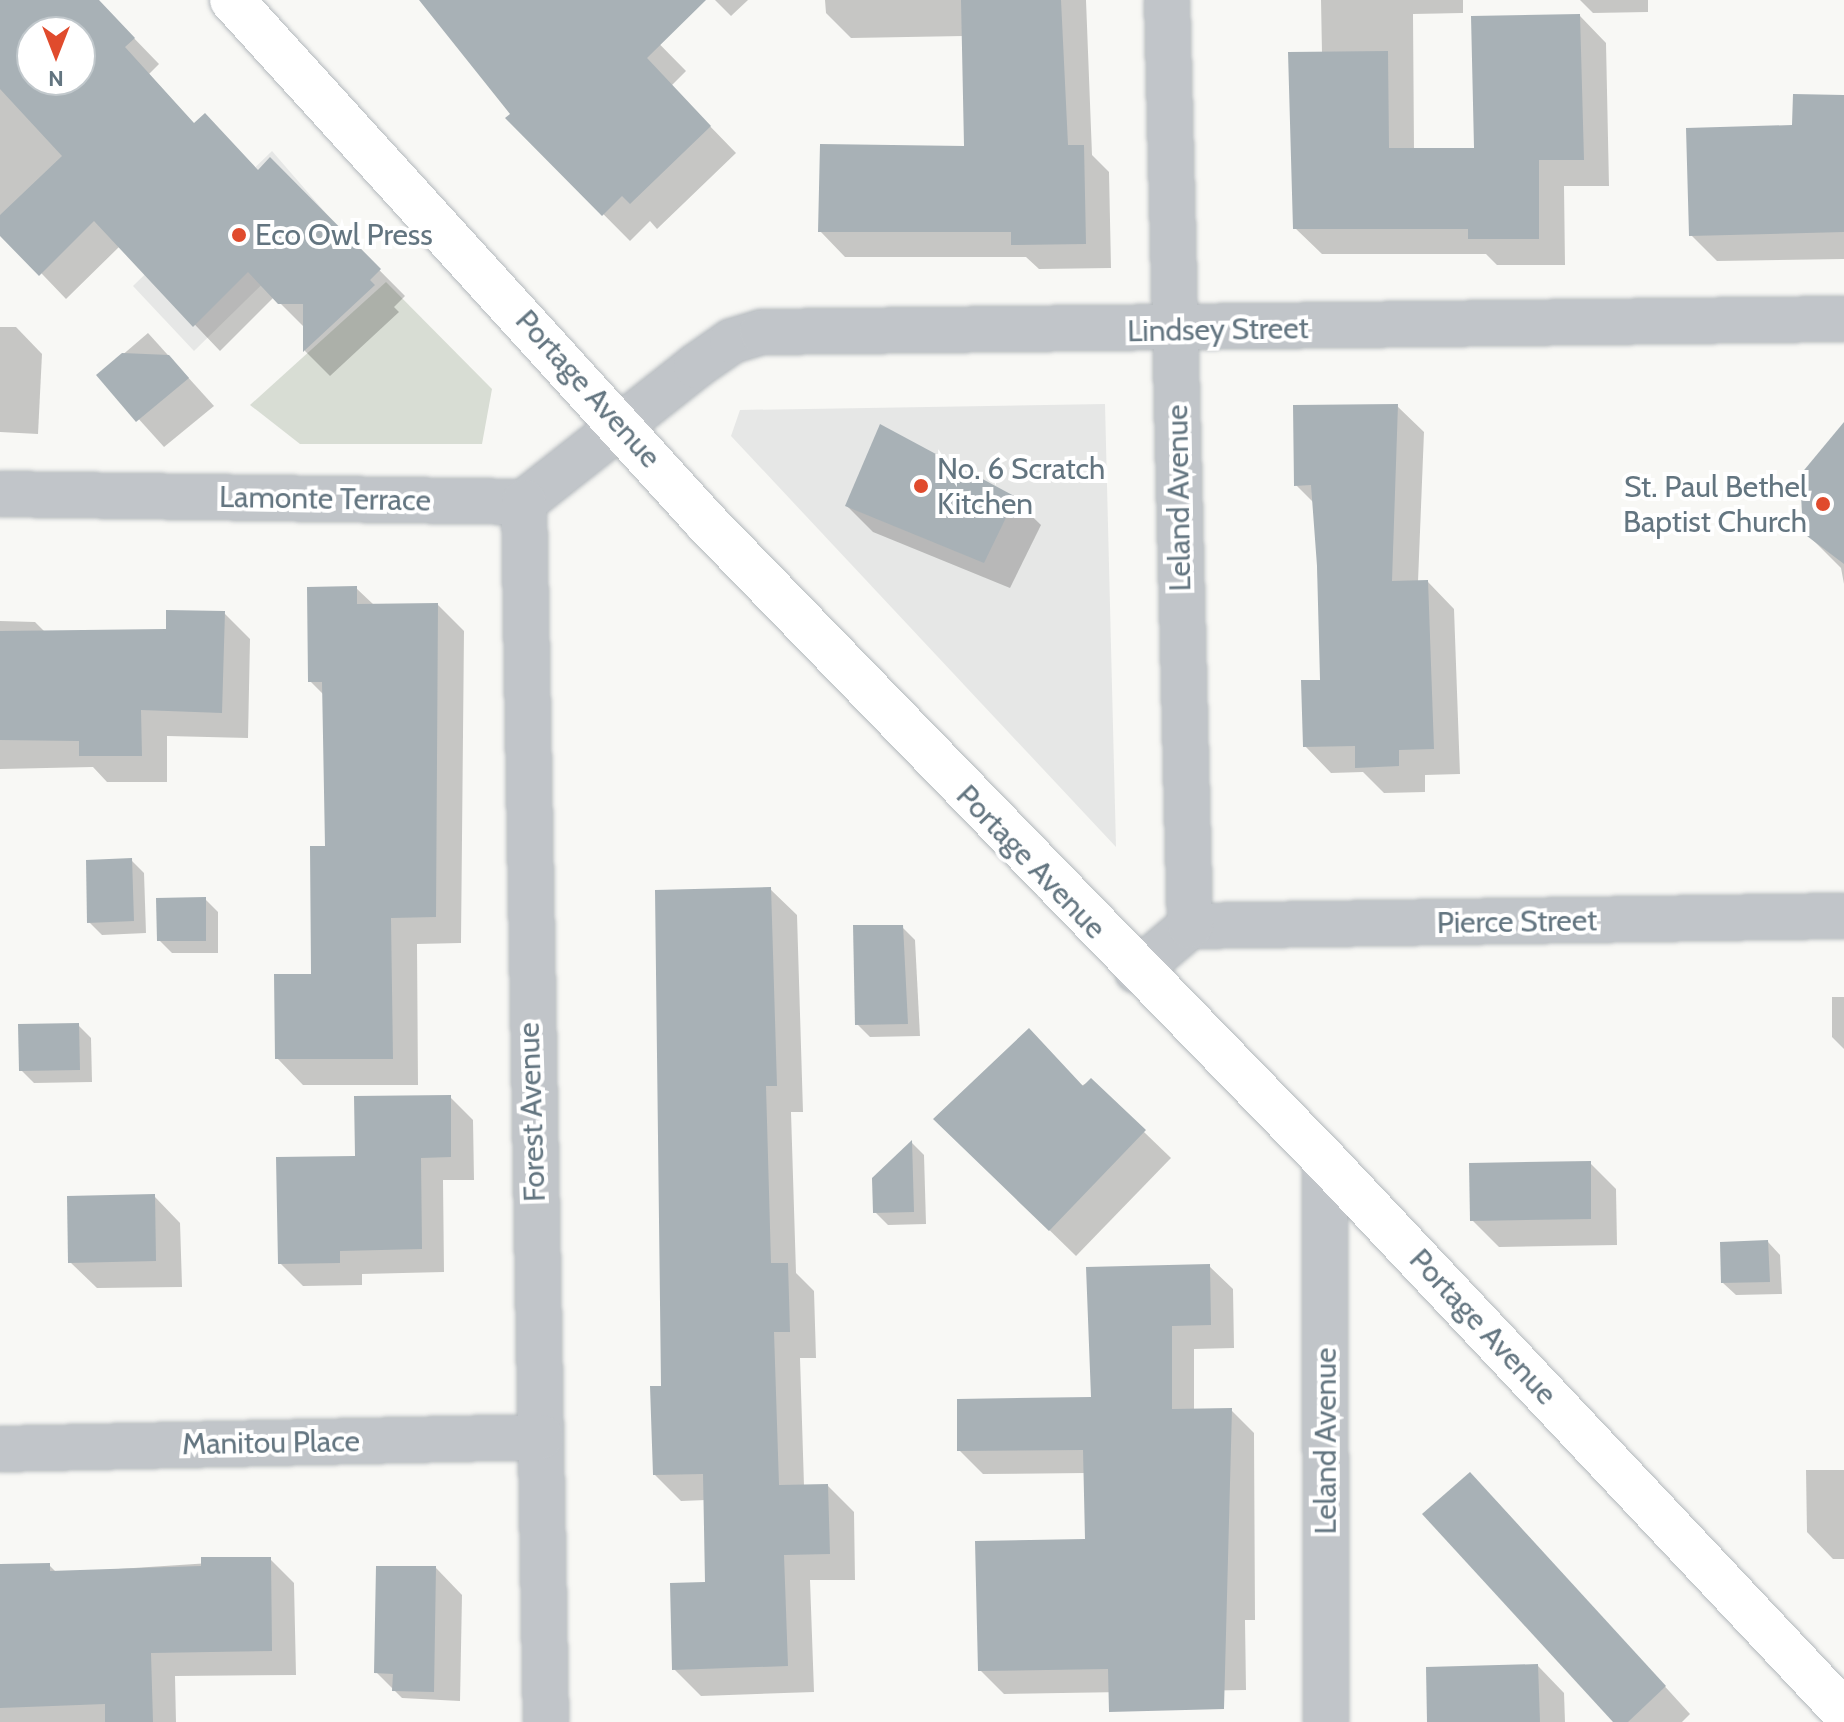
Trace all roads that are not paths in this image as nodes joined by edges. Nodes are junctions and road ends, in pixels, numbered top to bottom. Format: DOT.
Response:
graph roads {
  1 [pos="232,0"];
  2 [pos="1167,0"];
  3 [pos="1844,319"];
  4 [pos="1176,331"];
  5 [pos="621,422"];
  6 [pos="0,494"];
  7 [pos="524,502"];
  8 [pos="1844,916"];
  9 [pos="1190,926"];
  10 [pos="1137,971"];
  11 [pos="1325,1160"];
  12 [pos="541,1437"];
  13 [pos="0,1449"];
  14 [pos="1844,1712"];
  15 [pos="546,1722"];
  16 [pos="1326,1722"];
  1 -- 5 [label="main road, Portage Avenue"];
  2 -- 4 [label="street, Leland Avenue"];
  3 -- 4 [label="street, Lindsey Street"];
  4 -- 5 [label="street, Lindsey Street"];
  4 -- 9 [label="street, Leland Avenue"];
  5 -- 7 [label="street"];
  5 -- 10 [label="main road, Portage Avenue"];
  6 -- 7 [label="street, Lamonte Terrace"];
  7 -- 12 [label="street, Forest Avenue"];
  8 -- 9 [label="street, Pierce Street"];
  9 -- 10 [label="street"];
  10 -- 11 [label="main road, Portage Avenue"];
  11 -- 14 [label="main road, Portage Avenue"];
  11 -- 16 [label="street, Leland Avenue"];
  12 -- 13 [label="street, Manitou Place"];
  12 -- 15 [label="street, Forest Avenue"];
}
